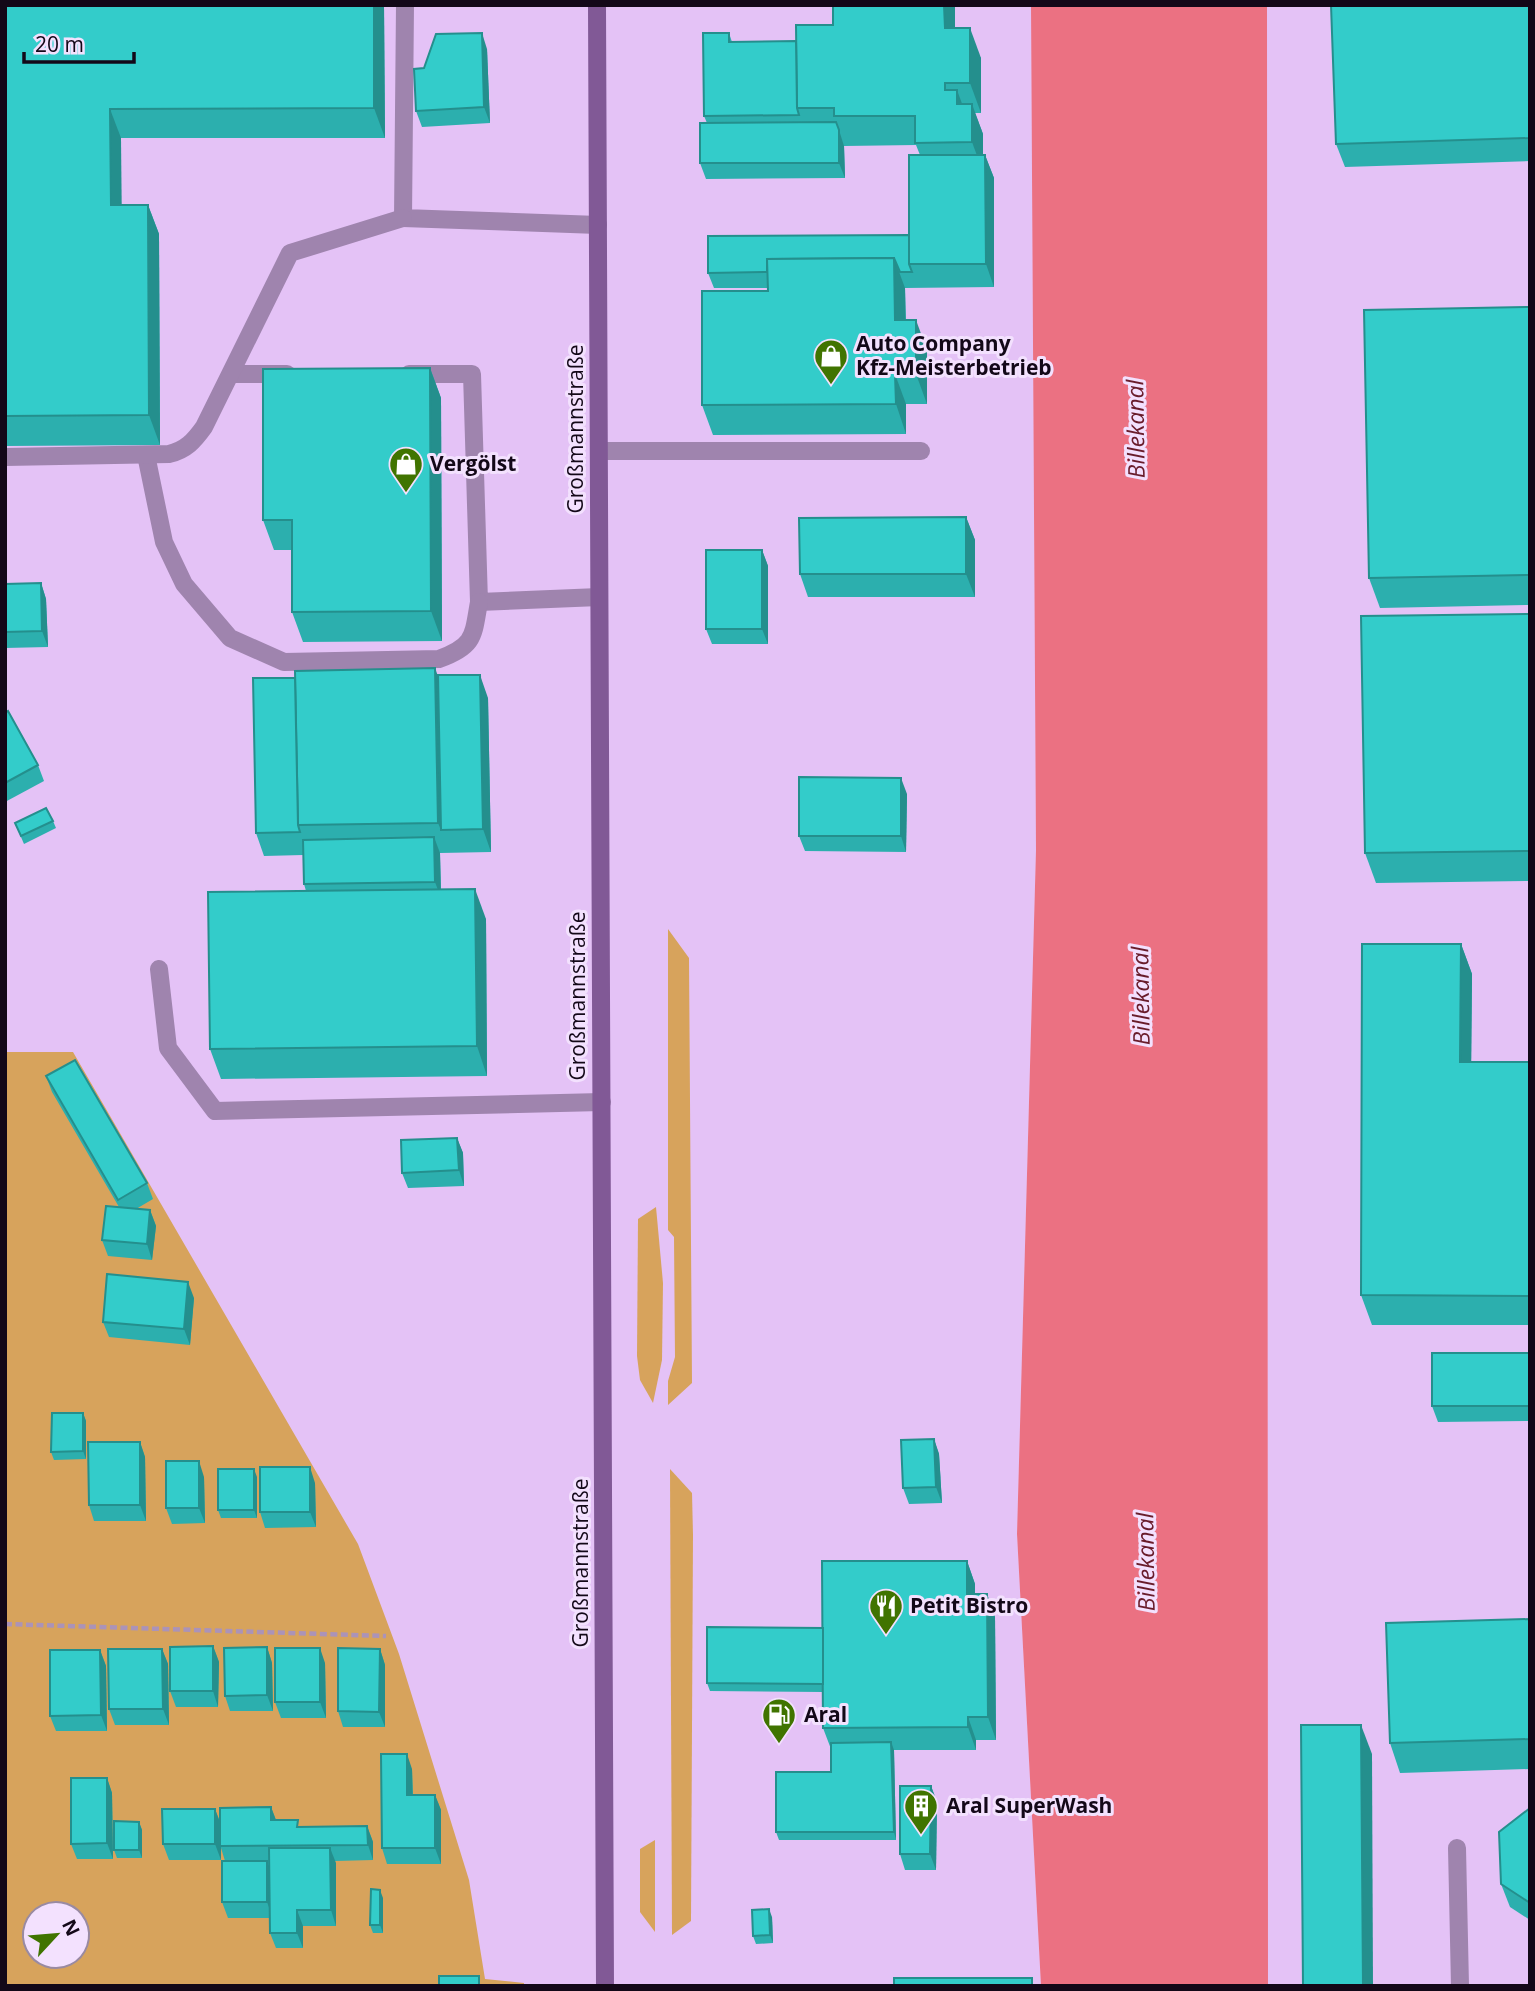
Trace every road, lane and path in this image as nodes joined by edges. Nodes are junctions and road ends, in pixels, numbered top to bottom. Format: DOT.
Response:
graph roads {
  1 [pos="405,5"];
  2 [pos="597,5"];
  3 [pos="403,218"];
  4 [pos="598,225"];
  5 [pos="231,374"];
  6 [pos="307,374"];
  7 [pos="389,374"];
  8 [pos="599,451"];
  9 [pos="921,451"];
  10 [pos="146,455"];
  11 [pos="5,457"];
  12 [pos="600,597"];
  13 [pos="478,602"];
  14 [pos="159,968"];
  15 [pos="602,1102"];
  16 [pos="5,1623"];
  17 [pos="386,1636"];
  18 [pos="1457,1848"];
  19 [pos="605,1986"];
  20 [pos="1460,1986"];
  1 -- 3 [label="lane"];
  2 -- 4 [label="main road, Großmannstraße"];
  3 -- 4 [label="lane"];
  3 -- 5 [label="lane"];
  4 -- 8 [label="main road, Großmannstraße"];
  5 -- 6 [label="lane"];
  5 -- 10 [label="lane"];
  7 -- 13 [label="lane"];
  8 -- 9 [label="lane"];
  8 -- 12 [label="main road, Großmannstraße"];
  10 -- 11 [label="lane"];
  10 -- 13 [label="lane"];
  12 -- 13 [label="lane"];
  12 -- 15 [label="main road, Großmannstraße"];
  14 -- 15 [label="lane"];
  15 -- 19 [label="main road, Großmannstraße"];
  16 -- 17 [label="path"];
  18 -- 20 [label="lane"];
}
